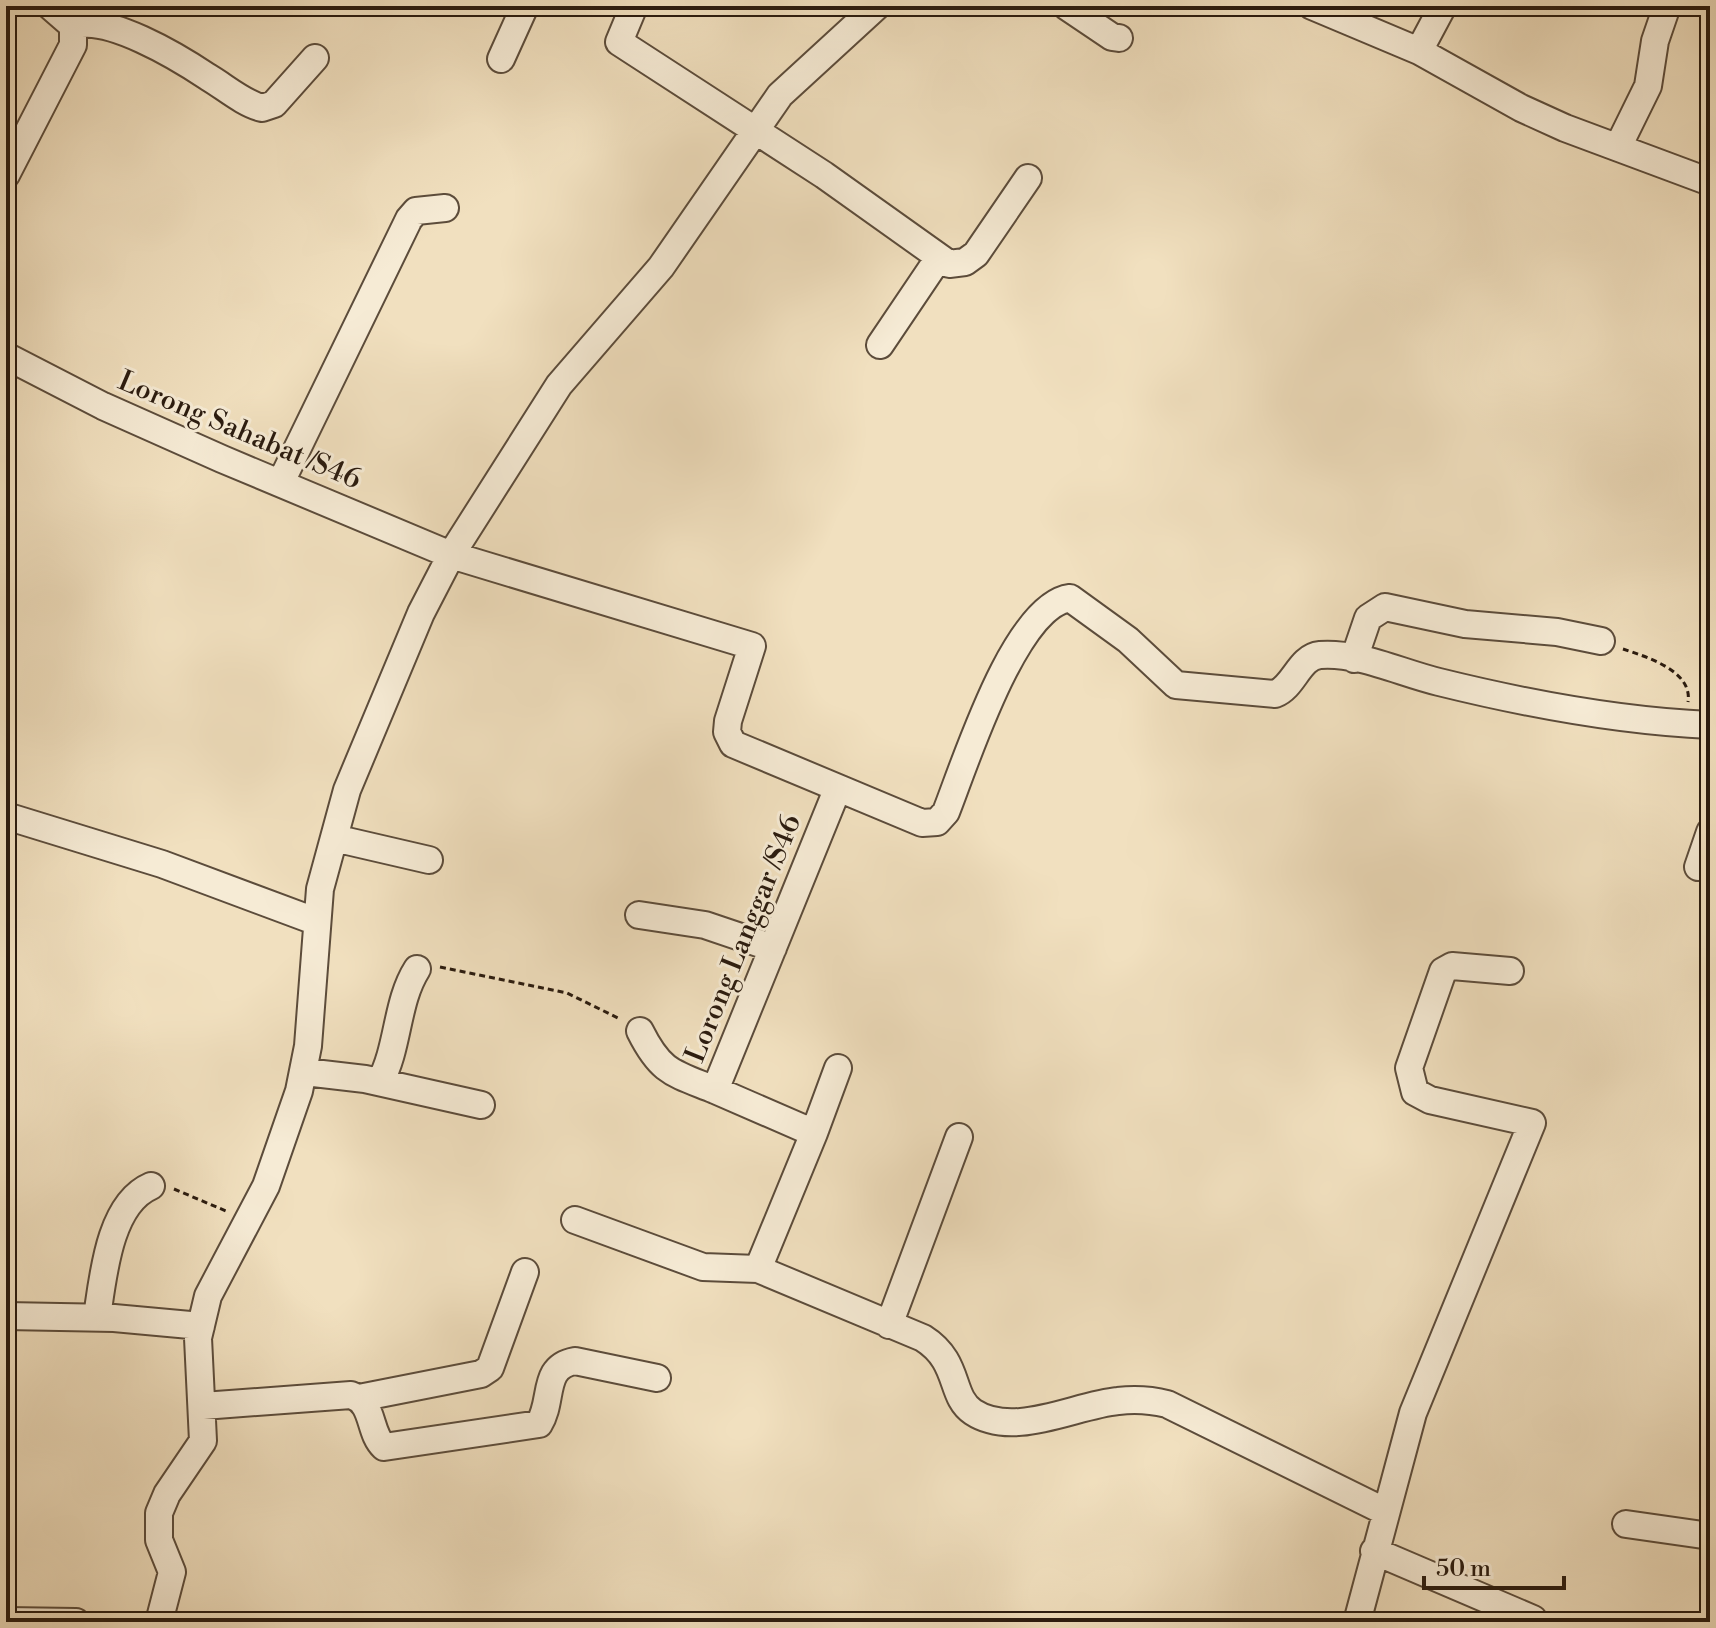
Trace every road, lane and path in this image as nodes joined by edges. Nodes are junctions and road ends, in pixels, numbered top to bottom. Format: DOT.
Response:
graph roads {
  1 [pos="50,6"];
  2 [pos="525,6"];
  3 [pos="634,6"];
  4 [pos="877,6"];
  5 [pos="1066,6"];
  6 [pos="1312,6"];
  7 [pos="1443,6"];
  8 [pos="1667,6"];
  9 [pos="73,26"];
  10 [pos="1119,38"];
  11 [pos="1419,51"];
  12 [pos="315,58"];
  13 [pos="501,59"];
  14 [pos="756,130"];
  15 [pos="1618,147"];
  16 [pos="6,175"];
  17 [pos="1028,178"];
  18 [pos="1710,182"];
  19 [pos="445,208"];
  20 [pos="938,259"];
  21 [pos="880,345"];
  22 [pos="6,356"];
  23 [pos="281,482"];
  24 [pos="451,555"];
  25 [pos="1601,641"];
  26 [pos="1354,659"];
  27 [pos="1683,724"];
  28 [pos="1710,725"];
  29 [pos="837,790"];
  30 [pos="6,816"];
  31 [pos="1710,832"];
  32 [pos="334,838"];
  33 [pos="429,860"];
  34 [pos="1698,867"];
  35 [pos="639,915"];
  36 [pos="315,921"];
  37 [pos="773,948"];
  38 [pos="417,969"];
  39 [pos="1510,971"];
  40 [pos="640,1031"];
  41 [pos="838,1068"];
  42 [pos="305,1072"];
  43 [pos="380,1082"];
  44 [pos="715,1090"];
  45 [pos="481,1105"];
  46 [pos="814,1133"];
  47 [pos="959,1137"];
  48 [pos="151,1186"];
  49 [pos="247,1220"];
  50 [pos="575,1220"];
  51 [pos="758,1269"];
  52 [pos="525,1272"];
  53 [pos="6,1316"];
  54 [pos="97,1317"];
  55 [pos="889,1325"];
  56 [pos="201,1326"];
  57 [pos="657,1378"];
  58 [pos="359,1398"];
  59 [pos="203,1406"];
  60 [pos="1384,1511"];
  61 [pos="1626,1524"];
  62 [pos="1710,1536"];
  63 [pos="1374,1551"];
  64 [pos="1533,1619"];
  65 [pos="6,1621"];
  66 [pos="76,1622"];
  67 [pos="159,1622"];
  68 [pos="1357,1622"];
  1 -- 9 [label="street"];
  2 -- 13 [label="street"];
  3 -- 14 [label="street"];
  4 -- 14 [label="street"];
  5 -- 10 [label="street"];
  6 -- 11 [label="street"];
  7 -- 11 [label="street"];
  8 -- 15 [label="street"];
  9 -- 12 [label="street"];
  9 -- 16 [label="street"];
  11 -- 15 [label="street"];
  14 -- 20 [label="street"];
  14 -- 24 [label="street"];
  15 -- 18 [label="street"];
  17 -- 20 [label="street"];
  19 -- 23 [label="street"];
  20 -- 21 [label="street"];
  22 -- 23 [label="street, Lorong Sahabat /S46"];
  23 -- 24 [label="street, Lorong Sahabat /S46"];
  24 -- 29 [label="street, Lorong Langgar /S46"];
  24 -- 32 [label="street"];
  25 -- 26 [label="street"];
  25 -- 27 [label="path"];
  26 -- 27 [label="street"];
  26 -- 29 [label="street"];
  27 -- 28 [label="street"];
  29 -- 37 [label="street, Lorong Langgar /S46"];
  30 -- 36 [label="street"];
  31 -- 34 [label="street"];
  32 -- 33 [label="street"];
  32 -- 36 [label="street"];
  35 -- 37 [label="street"];
  36 -- 42 [label="street"];
  37 -- 44 [label="street, Lorong Langgar /S46"];
  38 -- 40 [label="path"];
  38 -- 43 [label="street"];
  39 -- 60 [label="street"];
  40 -- 44 [label="street"];
  41 -- 46 [label="street"];
  42 -- 43 [label="street"];
  42 -- 49 [label="street"];
  43 -- 45 [label="street"];
  44 -- 46 [label="street, Lorong Langgar /S46"];
  46 -- 51 [label="street"];
  47 -- 55 [label="street"];
  48 -- 49 [label="path"];
  48 -- 54 [label="street"];
  49 -- 56 [label="street"];
  50 -- 51 [label="street"];
  51 -- 55 [label="street"];
  52 -- 58 [label="street"];
  53 -- 54 [label="street"];
  54 -- 56 [label="street"];
  55 -- 60 [label="street"];
  56 -- 59 [label="street"];
  57 -- 58 [label="street"];
  58 -- 59 [label="street"];
  59 -- 67 [label="street"];
  60 -- 63 [label="street"];
  61 -- 62 [label="street"];
  63 -- 64 [label="street"];
  63 -- 68 [label="street"];
  65 -- 66 [label="street"];
}
